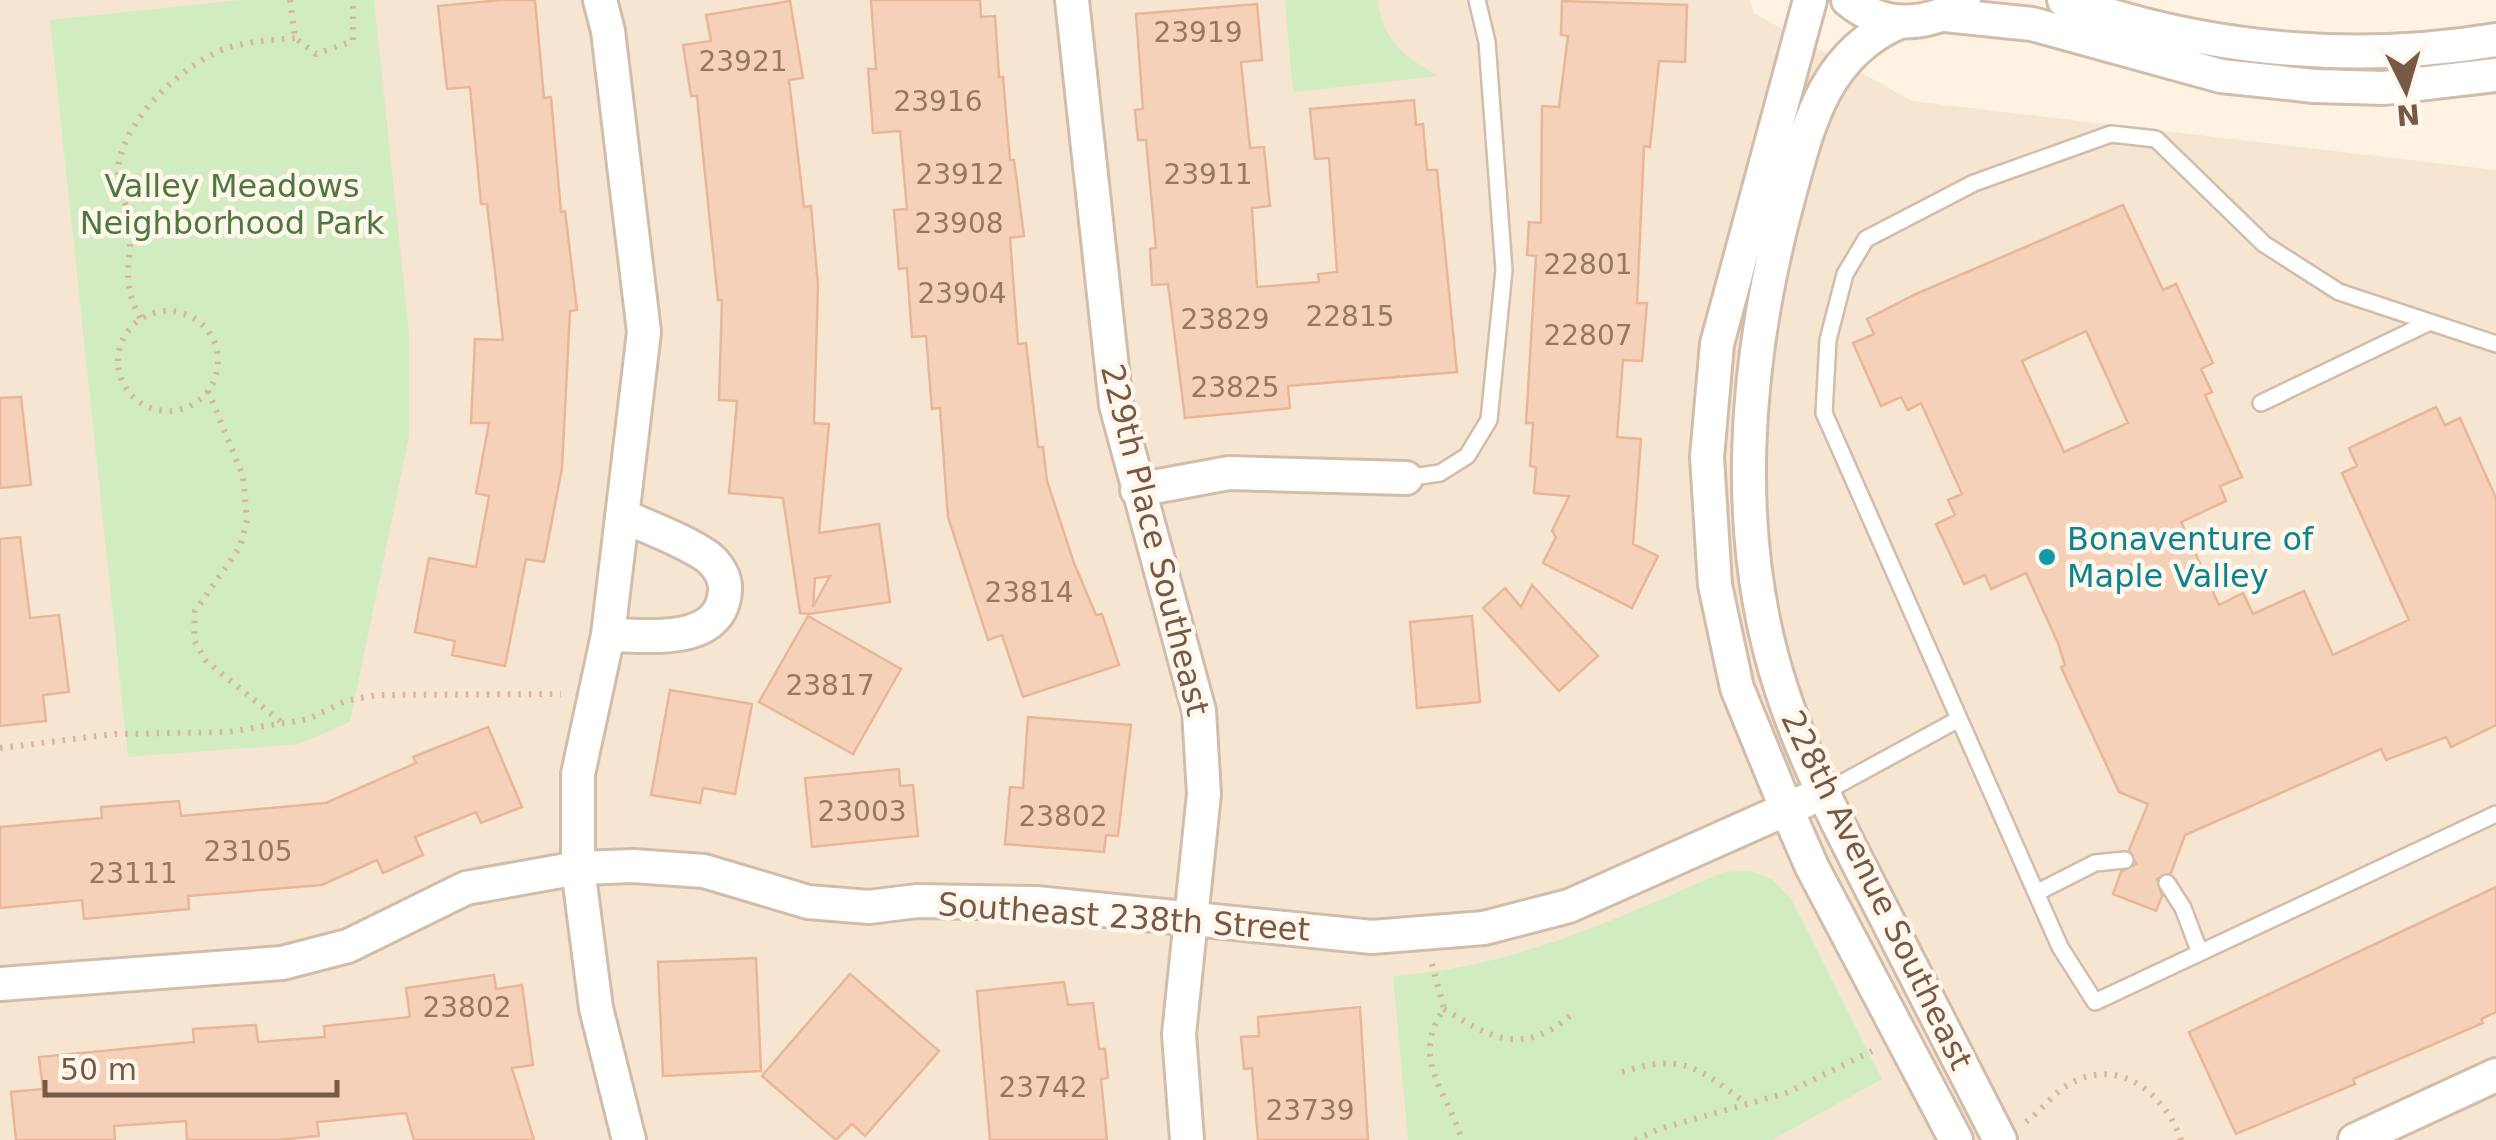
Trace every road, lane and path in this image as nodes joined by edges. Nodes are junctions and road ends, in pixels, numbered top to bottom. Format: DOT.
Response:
graph roads {
  1 [pos="290,0"];
  2 [pos="353,0"];
  3 [pos="1072,0"];
  4 [pos="1477,0"];
  5 [pos="1810,0"];
  6 [pos="1848,0"];
  7 [pos="2064,0"];
  8 [pos="606,3"];
  9 [pos="1956,8"];
  10 [pos="1899,22"];
  11 [pos="295,38"];
  12 [pos="2496,40"];
  13 [pos="2496,75"];
  14 [pos="140,318"];
  15 [pos="2428,322"];
  16 [pos="2496,344"];
  17 [pos="208,391"];
  18 [pos="2261,403"];
  19 [pos="1406,478"];
  20 [pos="1137,490"];
  21 [pos="624,516"];
  22 [pos="608,635"];
  23 [pos="592,694"];
  24 [pos="1959,719"];
  25 [pos="282,722"];
  26 [pos="0,748"];
  27 [pos="1824,792"];
  28 [pos="1787,810"];
  29 [pos="2496,814"];
  30 [pos="2125,860"];
  31 [pos="578,868"];
  32 [pos="2167,882"];
  33 [pos="2036,894"];
  34 [pos="1190,918"];
  35 [pos="1424,935"];
  36 [pos="2200,953"];
  37 [pos="0,984"];
  38 [pos="1444,1008"];
  39 [pos="1571,1015"];
  40 [pos="1902,1036"];
  41 [pos="1622,1072"];
  42 [pos="2496,1075"];
  43 [pos="1747,1104"];
  44 [pos="2007,1135"];
  45 [pos="629,1140"];
  46 [pos="1187,1140"];
  47 [pos="1462,1140"];
  48 [pos="1635,1140"];
  49 [pos="1956,1140"];
  50 [pos="2182,1140"];
  51 [pos="2355,1140"];
  1 -- 11 [label="path"];
  2 -- 11 [label="path"];
  3 -- 20 [label="street, 229th Place Southeast"];
  4 -- 19 [label="lane"];
  5 -- 28 [label="street, 228th Avenue Southeast"];
  6 -- 10 [label="street"];
  7 -- 12 [label="street"];
  8 -- 21 [label="street"];
  9 -- 10 [label="street"];
  9 -- 13 [label="street"];
  10 -- 27 [label="street, 228th Avenue Southeast"];
  11 -- 14 [label="path"];
  14 -- 17 [label="path"];
  14 -- 17 [label="path"];
  15 -- 16 [label="lane"];
  15 -- 18 [label="lane"];
  15 -- 24 [label="lane"];
  17 -- 25 [label="path"];
  19 -- 20 [label="street"];
  20 -- 34 [label="street, 229th Place Southeast"];
  21 -- 22 [label="street"];
  21 -- 22 [label="street"];
  22 -- 23 [label="street"];
  23 -- 25 [label="path"];
  23 -- 31 [label="street"];
  24 -- 27 [label="lane"];
  24 -- 33 [label="lane"];
  25 -- 26 [label="path"];
  27 -- 28 [label="street, Southeast 238th Street"];
  27 -- 44 [label="street, 228th Avenue Southeast"];
  28 -- 35 [label="street, Southeast 238th Street"];
  28 -- 40 [label="street, 228th Avenue Southeast"];
  29 -- 36 [label="lane"];
  30 -- 33 [label="lane"];
  31 -- 34 [label="street, Southeast 238th Street"];
  31 -- 37 [label="street, Southeast 238th Street"];
  31 -- 45 [label="street"];
  32 -- 36 [label="lane"];
  33 -- 36 [label="lane"];
  34 -- 35 [label="street, Southeast 238th Street"];
  34 -- 46 [label="street, 229th Place Southeast"];
  35 -- 38 [label="path"];
  38 -- 39 [label="path"];
  38 -- 47 [label="path"];
  40 -- 43 [label="path"];
  40 -- 49 [label="street, 228th Avenue Southeast"];
  41 -- 43 [label="path"];
  42 -- 51 [label="street"];
  43 -- 48 [label="path"];
  44 -- 50 [label="path"];
}
